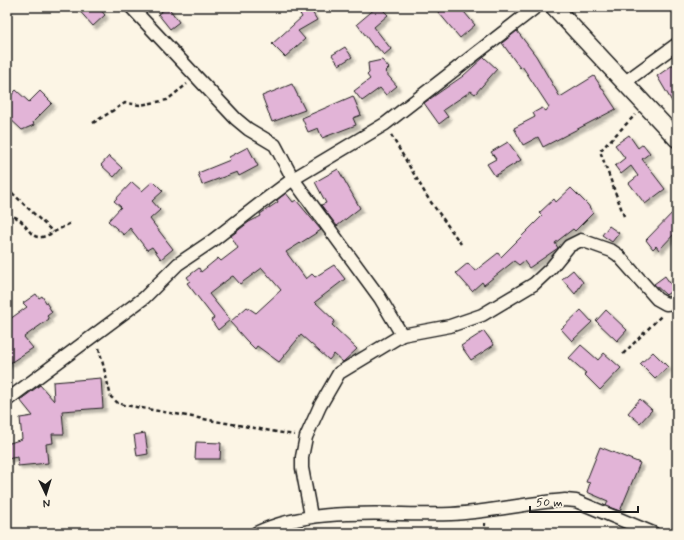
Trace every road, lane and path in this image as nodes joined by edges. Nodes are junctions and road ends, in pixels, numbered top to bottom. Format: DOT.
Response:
graph roads {
  1 [pos="131,7"];
  2 [pos="536,7"];
  3 [pos="554,7"];
  4 [pos="677,44"];
  5 [pos="196,76"];
  6 [pos="625,82"];
  7 [pos="646,105"];
  8 [pos="93,123"];
  9 [pos="385,124"];
  10 [pos="677,139"];
  11 [pos="293,179"];
  12 [pos="7,188"];
  13 [pos="7,216"];
  14 [pos="624,216"];
  15 [pos="70,222"];
  16 [pos="53,232"];
  17 [pos="461,244"];
  18 [pos="674,304"];
  19 [pos="95,335"];
  20 [pos="402,335"];
  21 [pos="623,354"];
  22 [pos="7,400"];
  23 [pos="306,436"];
  24 [pos="311,516"];
  25 [pos="257,533"];
  26 [pos="653,533"];
  1 -- 5 [label="street"];
  2 -- 9 [label="street"];
  3 -- 6 [label="street"];
  4 -- 6 [label="street"];
  5 -- 8 [label="path"];
  5 -- 11 [label="street"];
  6 -- 7 [label="street"];
  7 -- 10 [label="street"];
  7 -- 14 [label="path"];
  9 -- 11 [label="street"];
  9 -- 17 [label="path"];
  11 -- 19 [label="street"];
  11 -- 20 [label="street"];
  12 -- 16 [label="path"];
  13 -- 16 [label="path"];
  15 -- 16 [label="path"];
  18 -- 20 [label="street"];
  18 -- 21 [label="path"];
  19 -- 22 [label="street"];
  19 -- 23 [label="path"];
  20 -- 23 [label="street"];
  23 -- 24 [label="street"];
  24 -- 25 [label="street"];
  24 -- 26 [label="street"];
}
